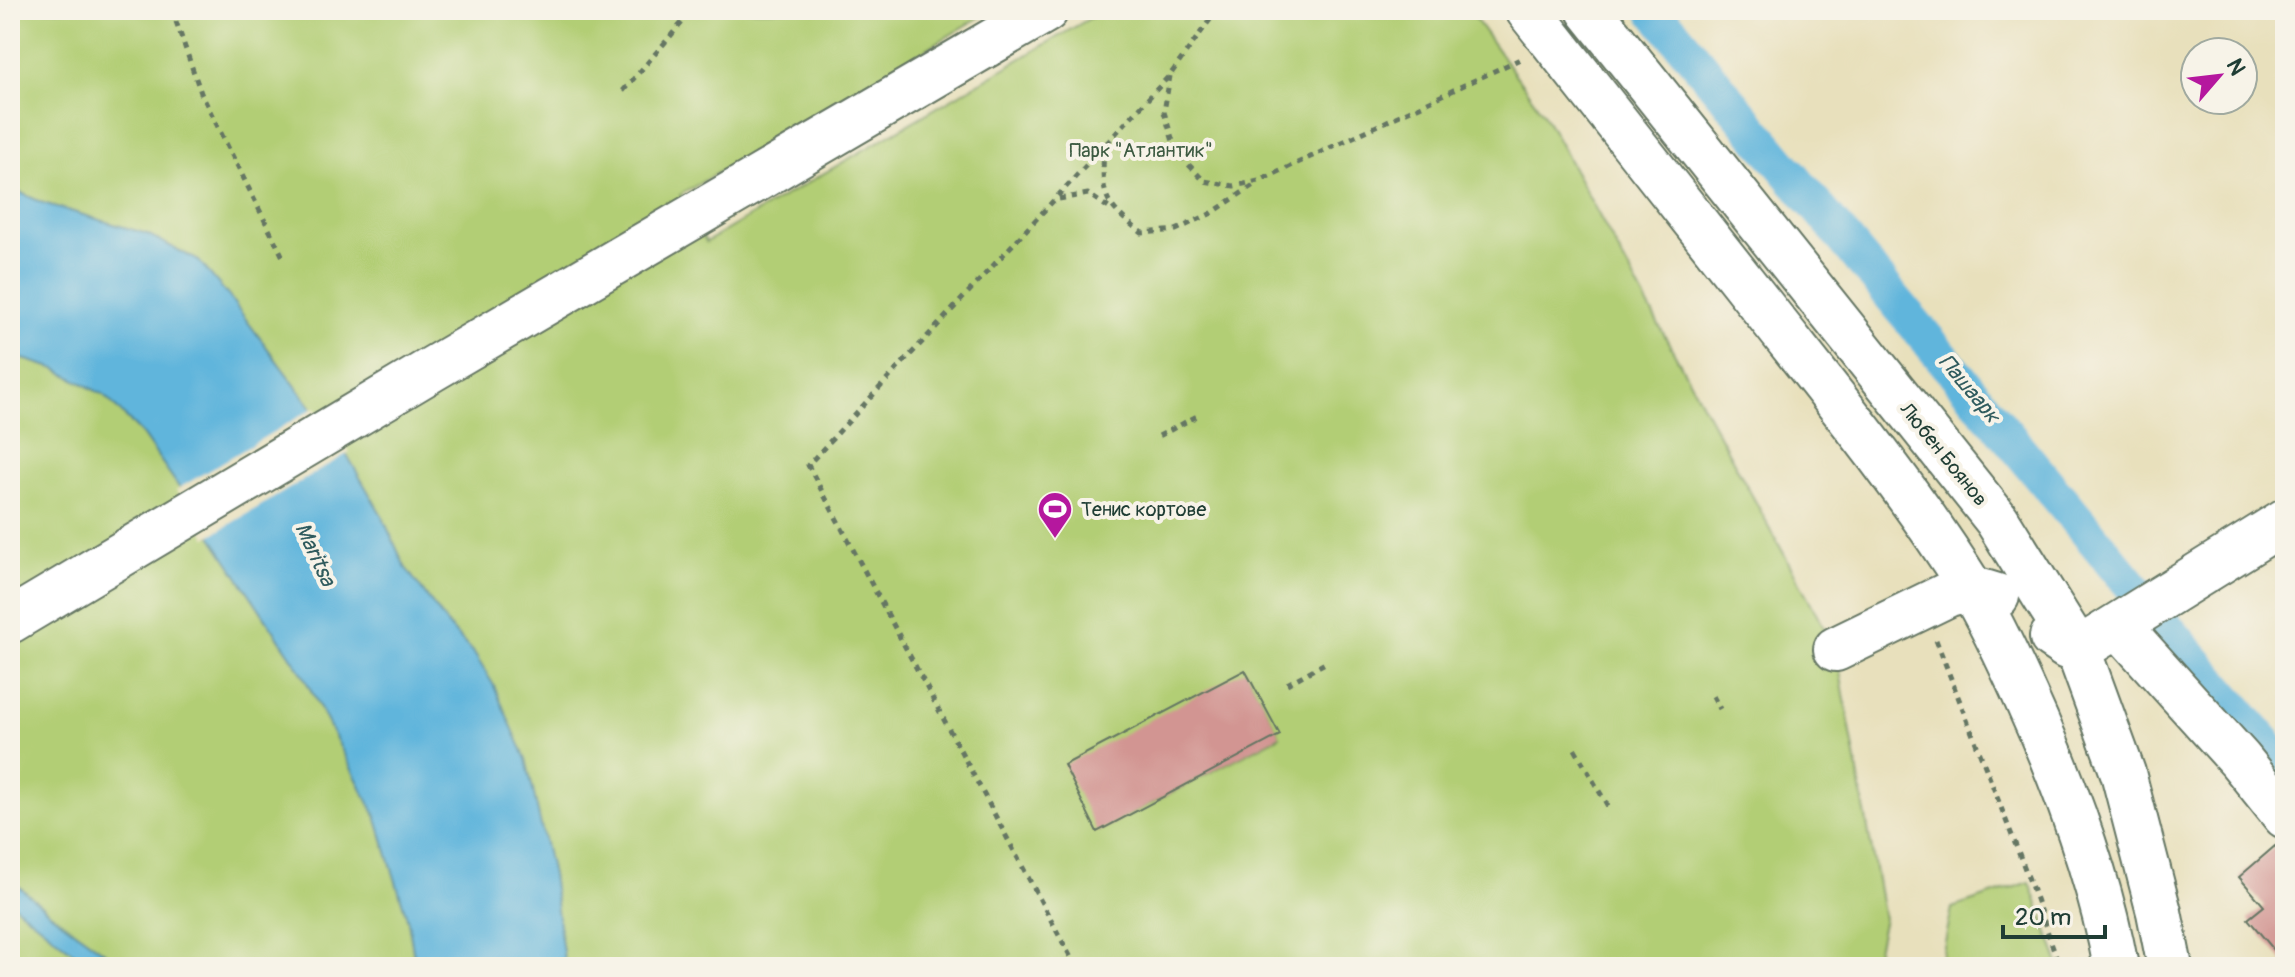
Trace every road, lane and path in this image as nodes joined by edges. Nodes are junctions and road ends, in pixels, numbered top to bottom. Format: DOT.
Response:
graph roads {
  1 [pos="172,10"];
  2 [pos="693,10"];
  3 [pos="1046,10"];
  4 [pos="1217,10"];
  5 [pos="1528,10"];
  6 [pos="1589,10"];
  7 [pos="1509,65"];
  8 [pos="1170,75"];
  9 [pos="623,91"];
  10 [pos="1104,148"];
  11 [pos="1259,181"];
  12 [pos="1058,199"];
  13 [pos="1113,210"];
  14 [pos="283,257"];
  15 [pos="1199,415"];
  16 [pos="1159,436"];
  17 [pos="2285,521"];
  18 [pos="1971,588"];
  19 [pos="1923,606"];
  20 [pos="10,621"];
  21 [pos="2123,624"];
  22 [pos="1836,649"];
  23 [pos="2078,650"];
  24 [pos="1327,662"];
  25 [pos="1287,684"];
  26 [pos="1713,696"];
  27 [pos="1720,709"];
  28 [pos="1575,749"];
  29 [pos="1610,810"];
  30 [pos="2285,816"];
  31 [pos="1076,967"];
  32 [pos="2060,967"];
  33 [pos="2116,967"];
  34 [pos="2170,967"];
  1 -- 14 [label="path"];
  2 -- 9 [label="path"];
  3 -- 20 [label="street"];
  4 -- 8 [label="path"];
  5 -- 18 [label="street"];
  6 -- 23 [label="street, Любен Боянов"];
  7 -- 11 [label="path"];
  8 -- 10 [label="path"];
  8 -- 11 [label="path"];
  10 -- 12 [label="path"];
  10 -- 13 [label="path"];
  11 -- 13 [label="path"];
  12 -- 13 [label="path"];
  12 -- 31 [label="path"];
  15 -- 16 [label="path"];
  17 -- 21 [label="street"];
  18 -- 19 [label="street"];
  18 -- 23 [label="street"];
  18 -- 33 [label="street"];
  19 -- 22 [label="street"];
  19 -- 32 [label="path"];
  21 -- 23 [label="street"];
  21 -- 30 [label="street"];
  23 -- 34 [label="street, Любен Боянов"];
  24 -- 25 [label="path"];
  26 -- 27 [label="path"];
  28 -- 29 [label="path"];
}
